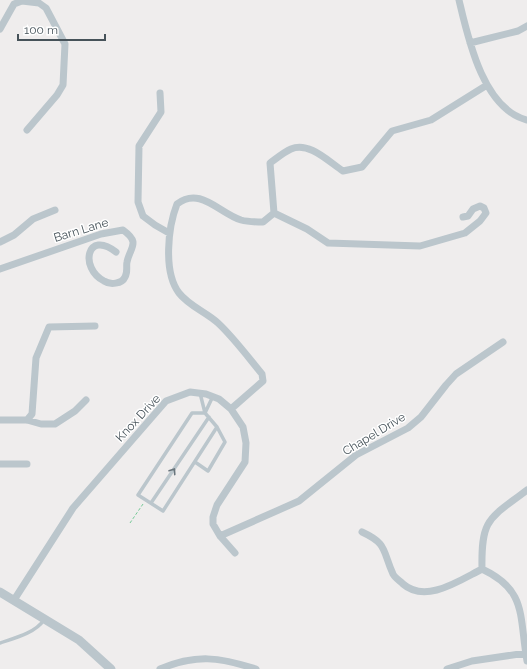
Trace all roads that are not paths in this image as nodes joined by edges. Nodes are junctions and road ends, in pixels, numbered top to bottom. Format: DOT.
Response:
graph roads {
  1 [pos="459,0"];
  2 [pos="40,1"];
  3 [pos="527,26"];
  4 [pos="0,29"];
  5 [pos="470,43"];
  6 [pos="487,85"];
  7 [pos="160,93"];
  8 [pos="527,120"];
  9 [pos="27,130"];
  10 [pos="55,210"];
  11 [pos="274,213"];
  12 [pos="463,216"];
  13 [pos="170,233"];
  14 [pos="0,242"];
  15 [pos="116,252"];
  16 [pos="0,269"];
  17 [pos="95,326"];
  18 [pos="503,342"];
  19 [pos="200,393"];
  20 [pos="213,396"];
  21 [pos="86,400"];
  22 [pos="231,409"];
  23 [pos="205,413"];
  24 [pos="209,417"];
  25 [pos="0,420"];
  26 [pos="27,420"];
  27 [pos="217,427"];
  28 [pos="195,462"];
  29 [pos="0,464"];
  30 [pos="27,464"];
  31 [pos="527,490"];
  32 [pos="151,504"];
  33 [pos="362,532"];
  34 [pos="220,536"];
  35 [pos="235,553"];
  36 [pos="482,569"];
  37 [pos="0,592"];
  38 [pos="14,600"];
  39 [pos="45,619"];
  40 [pos="0,643"];
  41 [pos="526,653"];
  42 [pos="527,661"];
  43 [pos="111,669"];
  44 [pos="160,669"];
  45 [pos="256,669"];
  46 [pos="448,669"];
  1 -- 5 [label="street"];
  2 -- 4 [label="street"];
  2 -- 9 [label="street"];
  3 -- 5 [label="street"];
  5 -- 6 [label="street"];
  6 -- 8 [label="street"];
  6 -- 11 [label="street"];
  7 -- 13 [label="street"];
  10 -- 14 [label="street"];
  11 -- 12 [label="street"];
  11 -- 13 [label="street"];
  13 -- 22 [label="street"];
  15 -- 16 [label="street, Barn Lane"];
  17 -- 26 [label="street"];
  18 -- 34 [label="street, Chapel Drive"];
  19 -- 20 [label="street, Knox Drive"];
  19 -- 23 [label="lane"];
  19 -- 38 [label="street, Knox Drive"];
  20 -- 22 [label="street, Knox Drive"];
  20 -- 23 [label="lane"];
  21 -- 26 [label="street"];
  22 -- 34 [label="street, Knox Drive"];
  23 -- 24 [label="lane"];
  23 -- 32 [label="lane"];
  24 -- 27 [label="lane"];
  32 -- 24 [label="lane, one-way"];
  25 -- 26 [label="street"];
  27 -- 28 [label="lane"];
  27 -- 28 [label="lane"];
  28 -- 32 [label="lane"];
  29 -- 30 [label="street"];
  31 -- 36 [label="street"];
  33 -- 36 [label="street"];
  34 -- 35 [label="street"];
  36 -- 41 [label="street"];
  37 -- 38 [label="street"];
  38 -- 39 [label="street"];
  39 -- 40 [label="lane"];
  39 -- 43 [label="street"];
  41 -- 42 [label="street"];
  41 -- 46 [label="street"];
  44 -- 45 [label="street"];
}
